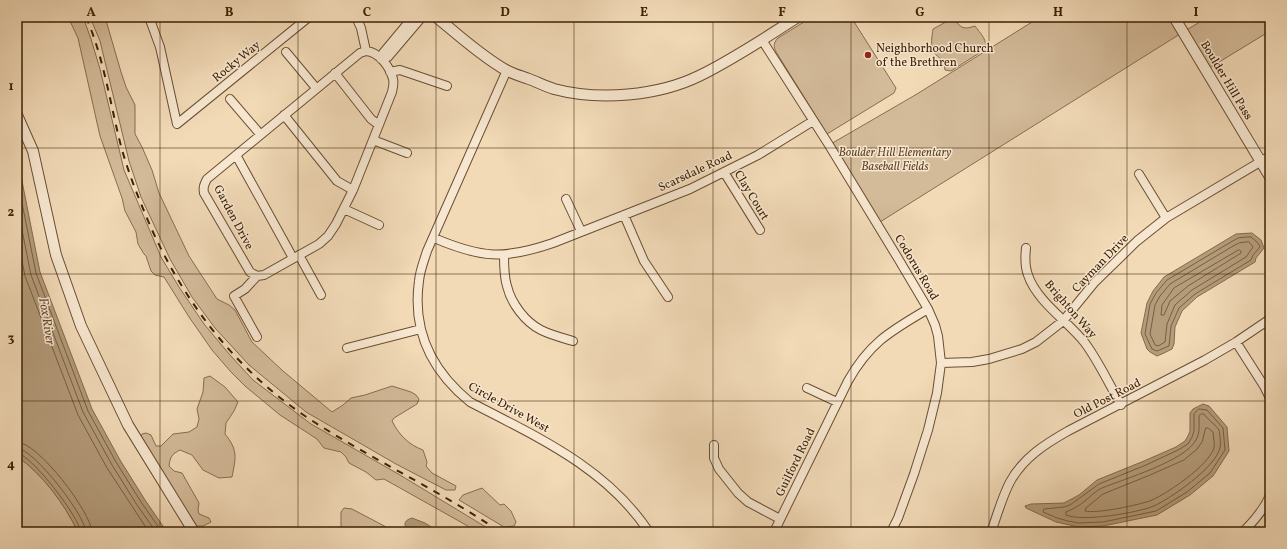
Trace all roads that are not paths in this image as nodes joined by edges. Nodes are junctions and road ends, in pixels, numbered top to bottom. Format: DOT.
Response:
graph roads {
  1 [pos="149,17"];
  2 [pos="309,17"];
  3 [pos="356,17"];
  4 [pos="414,17"];
  5 [pos="422,17"];
  6 [pos="436,17"];
  7 [pos="798,17"];
  8 [pos="1174,17"];
  9 [pos="762,40"];
  10 [pos="366,51"];
  11 [pos="286,52"];
  12 [pos="381,59"];
  13 [pos="507,70"];
  14 [pos="390,72"];
  15 [pos="335,73"];
  16 [pos="447,86"];
  17 [pos="316,88"];
  18 [pos="230,99"];
  19 [pos="17,115"];
  20 [pos="284,115"];
  21 [pos="813,121"];
  22 [pos="379,125"];
  23 [pos="260,134"];
  24 [pos="373,140"];
  25 [pos="407,154"];
  26 [pos="236,155"];
  27 [pos="1270,156"];
  28 [pos="1260,161"];
  29 [pos="724,172"];
  30 [pos="1139,174"];
  31 [pos="1270,177"];
  32 [pos="353,190"];
  33 [pos="566,199"];
  34 [pos="344,209"];
  35 [pos="624,215"];
  36 [pos="1166,218"];
  37 [pos="379,225"];
  38 [pos="760,230"];
  39 [pos="581,231"];
  40 [pos="434,238"];
  41 [pos="1026,248"];
  42 [pos="504,255"];
  43 [pos="296,256"];
  44 [pos="257,276"];
  45 [pos="322,295"];
  46 [pos="668,297"];
  47 [pos="928,309"];
  48 [pos="1270,319"];
  49 [pos="1063,320"];
  50 [pos="420,329"];
  51 [pos="257,337"];
  52 [pos="574,341"];
  53 [pos="1236,342"];
  54 [pos="347,348"];
  55 [pos="941,363"];
  56 [pos="807,388"];
  57 [pos="1270,398"];
  58 [pos="837,402"];
  59 [pos="1121,405"];
  60 [pos="714,445"];
  61 [pos="1270,495"];
  62 [pos="780,519"];
  63 [pos="194,532"];
  64 [pos="649,532"];
  65 [pos="774,532"];
  66 [pos="891,532"];
  67 [pos="991,532"];
  68 [pos="1243,532"];
  1 -- 2 [label="street, Rocky Way"];
  3 -- 10 [label="street"];
  4 -- 12 [label="street"];
  5 -- 12 [label="street"];
  6 -- 13 [label="street"];
  7 -- 9 [label="street"];
  8 -- 28 [label="street, Boulder Hill Pass"];
  9 -- 13 [label="street"];
  9 -- 21 [label="street, Codorus Road"];
  10 -- 12 [label="street"];
  10 -- 15 [label="street, Garden Drive"];
  11 -- 17 [label="street"];
  12 -- 14 [label="street"];
  13 -- 40 [label="street, Circle Drive West"];
  14 -- 16 [label="street"];
  14 -- 22 [label="street"];
  15 -- 17 [label="street, Garden Drive"];
  15 -- 22 [label="street"];
  17 -- 20 [label="street, Garden Drive"];
  18 -- 23 [label="street"];
  19 -- 63 [label="street"];
  20 -- 23 [label="street, Garden Drive"];
  20 -- 32 [label="street"];
  21 -- 29 [label="street, Scarsdale Road"];
  21 -- 47 [label="street, Codorus Road"];
  22 -- 24 [label="street"];
  23 -- 26 [label="street, Garden Drive"];
  24 -- 25 [label="street"];
  24 -- 32 [label="street"];
  26 -- 43 [label="street"];
  26 -- 44 [label="street, Garden Drive"];
  27 -- 28 [label="street, Cayman Drive"];
  28 -- 31 [label="street, Boulder Hill Pass"];
  28 -- 36 [label="street, Cayman Drive"];
  29 -- 35 [label="street, Scarsdale Road"];
  29 -- 38 [label="street, Clay Court"];
  30 -- 36 [label="street"];
  32 -- 34 [label="street"];
  33 -- 39 [label="street"];
  34 -- 37 [label="street"];
  34 -- 43 [label="street"];
  35 -- 39 [label="street, Scarsdale Road"];
  35 -- 46 [label="street"];
  36 -- 49 [label="street, Cayman Drive"];
  39 -- 42 [label="street, Scarsdale Road"];
  40 -- 42 [label="street, Scarsdale Road"];
  40 -- 50 [label="street, Circle Drive West"];
  41 -- 49 [label="street, Brighton Way"];
  42 -- 52 [label="street"];
  43 -- 44 [label="street"];
  43 -- 45 [label="street"];
  44 -- 51 [label="street"];
  47 -- 55 [label="street, Codorus Road"];
  47 -- 58 [label="street, Guilford Road"];
  48 -- 53 [label="street, Old Post Road"];
  49 -- 55 [label="street, Cayman Drive"];
  49 -- 59 [label="street, Brighton Way"];
  50 -- 54 [label="street"];
  50 -- 64 [label="street, Circle Drive West"];
  53 -- 57 [label="street"];
  53 -- 59 [label="street, Old Post Road"];
  55 -- 66 [label="street, Codorus Road"];
  56 -- 58 [label="street"];
  58 -- 62 [label="street, Guilford Road"];
  59 -- 67 [label="street, Old Post Road"];
  60 -- 62 [label="street"];
  61 -- 68 [label="street"];
  62 -- 65 [label="street, Guilford Road"];
}
